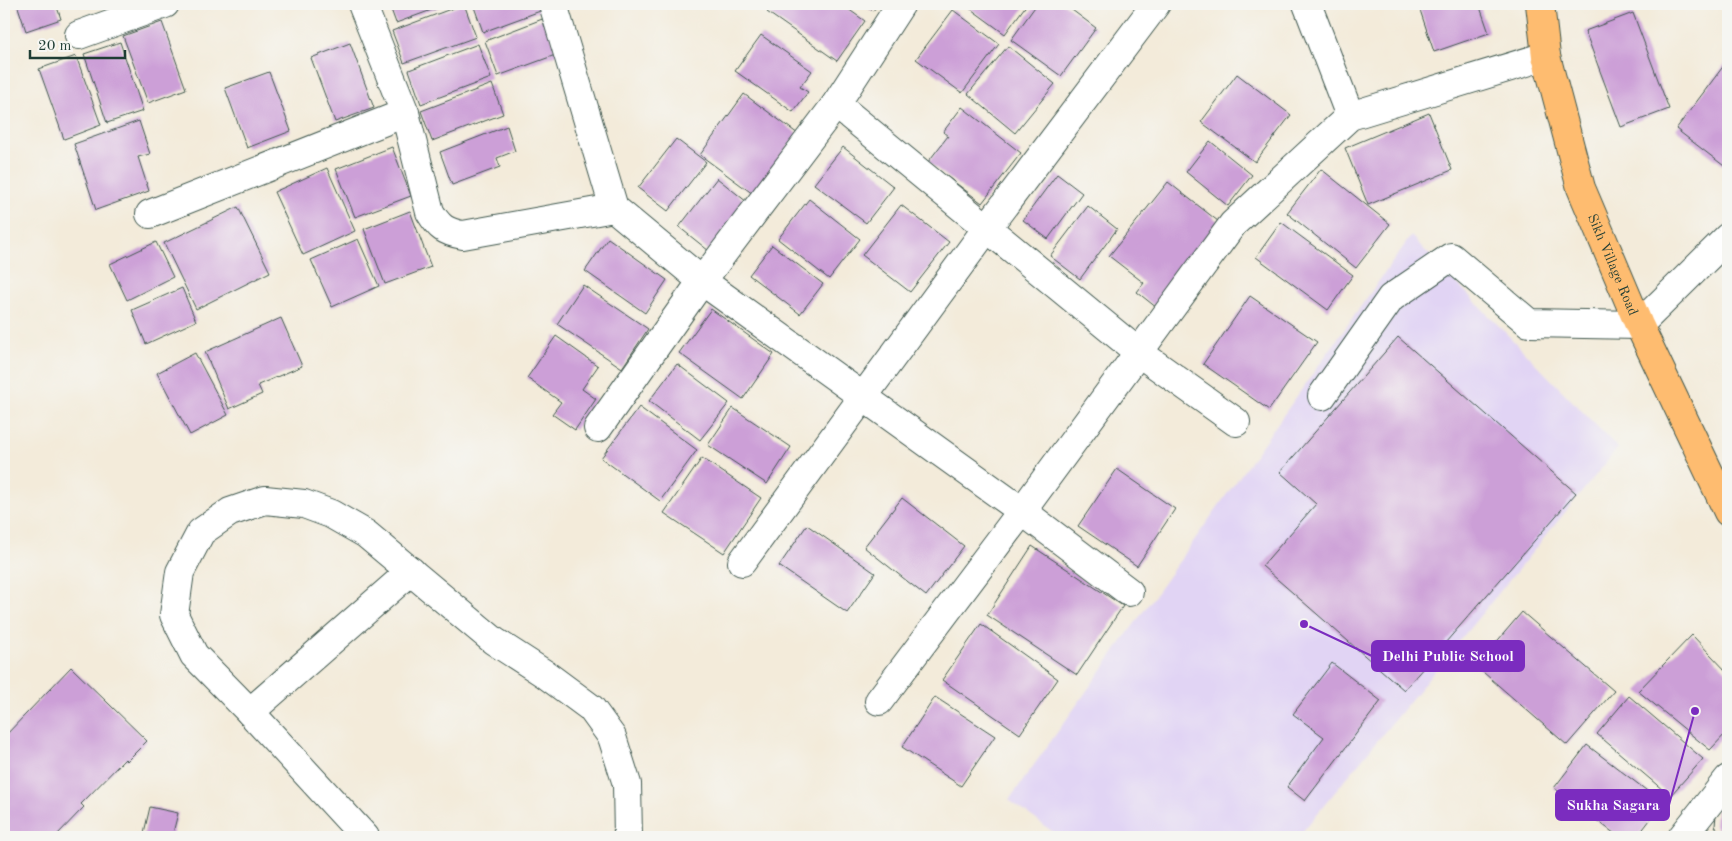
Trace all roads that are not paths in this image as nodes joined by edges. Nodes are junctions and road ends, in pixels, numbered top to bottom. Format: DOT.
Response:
graph roads {
  1 [pos="165,4"];
  2 [pos="362,4"];
  3 [pos="553,4"];
  4 [pos="901,4"];
  5 [pos="1156,4"];
  6 [pos="1307,4"];
  7 [pos="1546,5"];
  8 [pos="79,35"];
  9 [pos="1546,56"];
  10 [pos="836,104"];
  11 [pos="405,113"];
  12 [pos="1350,116"];
  13 [pos="620,213"];
  14 [pos="150,214"];
  15 [pos="987,228"];
  16 [pos="1728,237"];
  17 [pos="702,282"];
  18 [pos="1639,325"];
  19 [pos="1138,352"];
  20 [pos="863,396"];
  21 [pos="1322,396"];
  22 [pos="1236,422"];
  23 [pos="598,428"];
  24 [pos="1022,511"];
  25 [pos="1728,512"];
  26 [pos="742,562"];
  27 [pos="411,571"];
  28 [pos="1129,592"];
  29 [pos="879,701"];
  30 [pos="250,712"];
  31 [pos="1728,779"];
  32 [pos="1705,827"];
  33 [pos="365,837"];
  34 [pos="628,837"];
  35 [pos="1682,837"];
  1 -- 8 [label="street"];
  2 -- 11 [label="street"];
  3 -- 13 [label="street"];
  4 -- 10 [label="street"];
  5 -- 15 [label="street"];
  6 -- 12 [label="street"];
  7 -- 9 [label="main road, Sikh Village Road"];
  9 -- 12 [label="street"];
  9 -- 18 [label="main road, Sikh Village Road"];
  10 -- 15 [label="street"];
  10 -- 17 [label="street"];
  11 -- 13 [label="street"];
  11 -- 14 [label="street"];
  12 -- 19 [label="street"];
  13 -- 17 [label="street"];
  15 -- 19 [label="street"];
  15 -- 20 [label="street"];
  16 -- 18 [label="street"];
  17 -- 20 [label="street"];
  17 -- 23 [label="street"];
  18 -- 21 [label="street"];
  18 -- 25 [label="main road, Sikh Village Road"];
  19 -- 22 [label="street"];
  19 -- 24 [label="street"];
  20 -- 24 [label="street"];
  20 -- 26 [label="street"];
  24 -- 28 [label="street"];
  24 -- 29 [label="street"];
  27 -- 30 [label="street"];
  27 -- 30 [label="street"];
  27 -- 34 [label="street"];
  30 -- 33 [label="street"];
  31 -- 32 [label="street"];
  32 -- 35 [label="street"];
}
